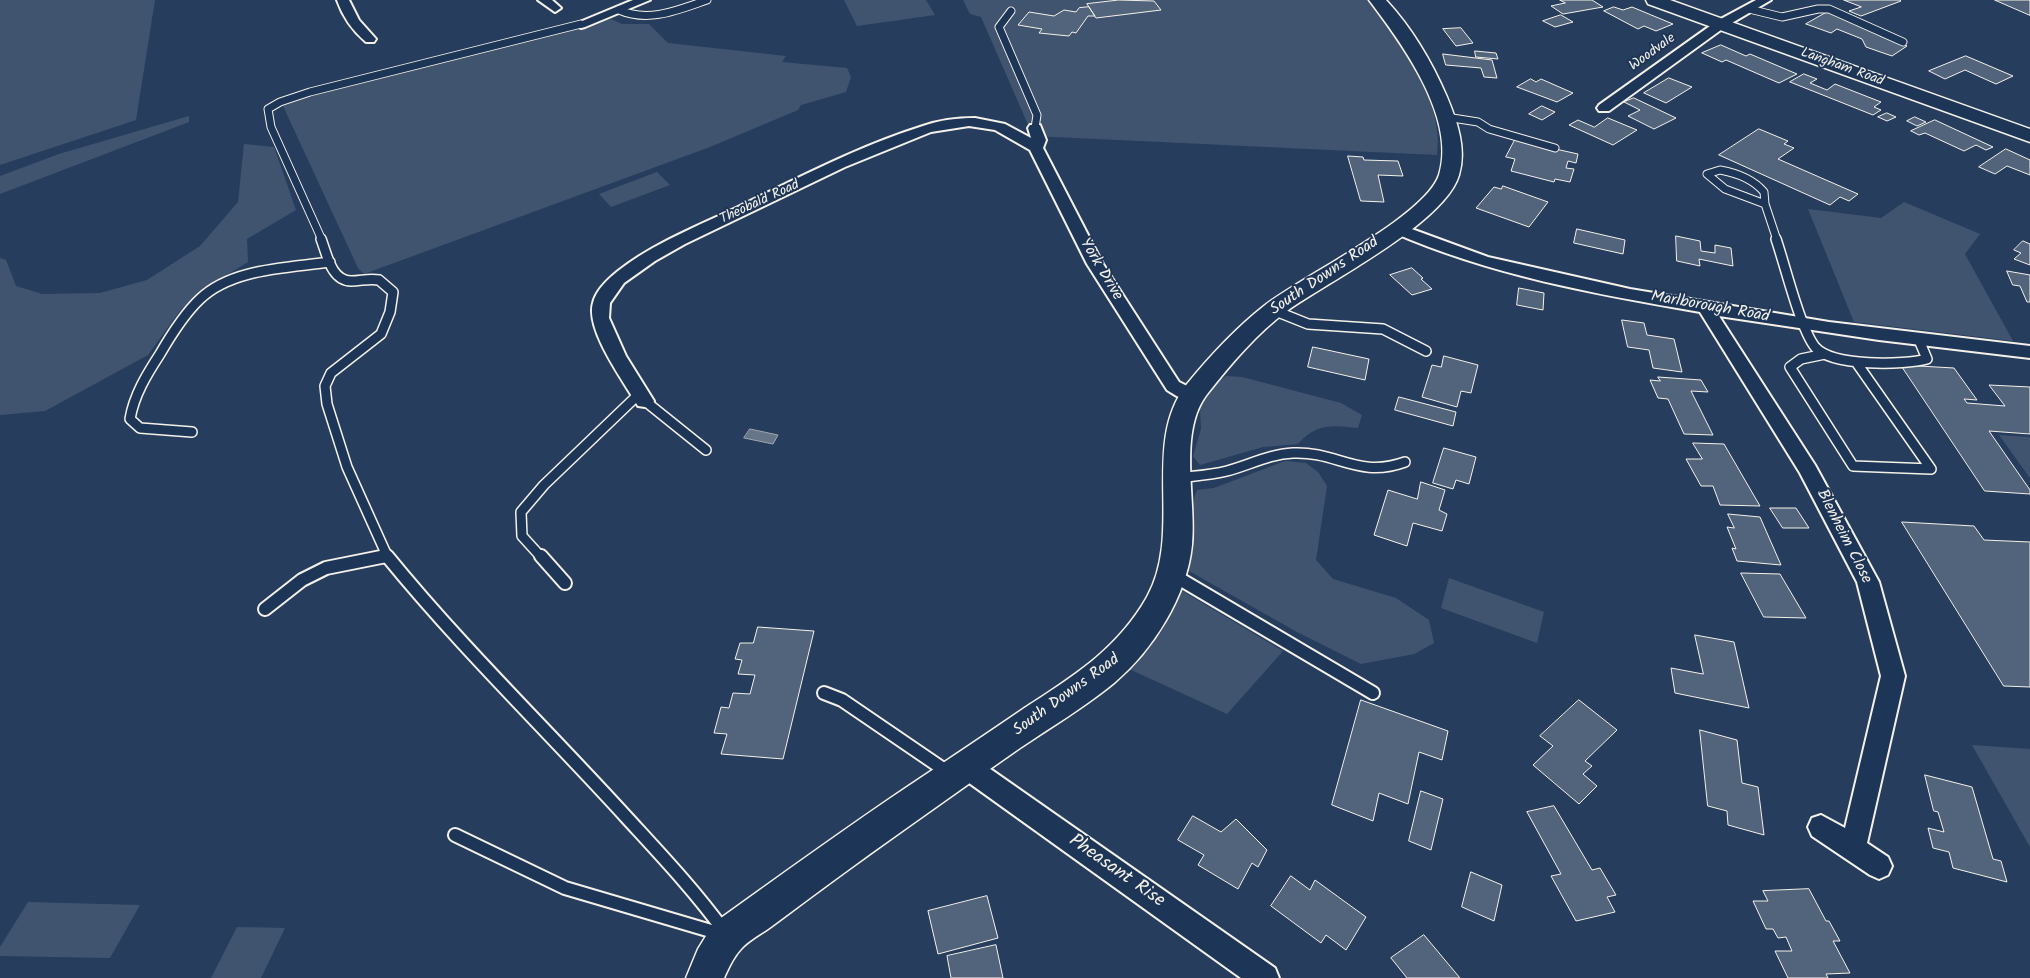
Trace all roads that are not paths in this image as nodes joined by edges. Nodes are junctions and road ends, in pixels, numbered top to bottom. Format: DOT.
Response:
graph roads {
  1 [pos="343,0"];
  2 [pos="544,0"];
  3 [pos="644,0"];
  4 [pos="708,0"];
  5 [pos="1377,0"];
  6 [pos="1654,0"];
  7 [pos="1764,0"];
  8 [pos="556,8"];
  9 [pos="1749,9"];
  10 [pos="619,10"];
  11 [pos="1011,11"];
  12 [pos="581,24"];
  13 [pos="1721,24"];
  14 [pos="370,39"];
  15 [pos="1903,42"];
  16 [pos="1604,108"];
  17 [pos="1446,116"];
  18 [pos="1035,128"];
  19 [pos="2030,136"];
  20 [pos="1036,148"];
  21 [pos="1555,148"];
  22 [pos="1765,204"];
  23 [pos="1398,229"];
  24 [pos="330,262"];
  25 [pos="1706,309"];
  26 [pos="1273,310"];
  27 [pos="1805,325"];
  28 [pos="1919,340"];
  29 [pos="1426,351"];
  30 [pos="2030,352"];
  31 [pos="1825,354"];
  32 [pos="1856,362"];
  33 [pos="1192,396"];
  34 [pos="642,397"];
  35 [pos="192,432"];
  36 [pos="706,450"];
  37 [pos="1405,462"];
  38 [pos="1177,478"];
  39 [pos="387,556"];
  40 [pos="1172,574"];
  41 [pos="565,583"];
  42 [pos="265,609"];
  43 [pos="824,693"];
  44 [pos="1373,693"];
  45 [pos="960,771"];
  46 [pos="1822,828"];
  47 [pos="455,836"];
  48 [pos="1853,849"];
  49 [pos="1879,866"];
  50 [pos="727,936"];
  51 [pos="705,978"];
  52 [pos="1264,978"];
  1 -- 14 [label="street"];
  2 -- 8 [label="street"];
  3 -- 10 [label="street"];
  4 -- 10 [label="lane"];
  5 -- 17 [label="main road, South Downs Road"];
  6 -- 13 [label="main road, Langham Road"];
  7 -- 9 [label="street, Woodvale"];
  9 -- 13 [label="street, Woodvale"];
  9 -- 15 [label="lane"];
  10 -- 12 [label="street"];
  11 -- 18 [label="lane"];
  12 -- 24 [label="lane"];
  13 -- 16 [label="street, Woodvale"];
  13 -- 19 [label="main road, Langham Road"];
  17 -- 21 [label="lane"];
  17 -- 23 [label="main road, South Downs Road"];
  18 -- 20 [label="street, York Drive"];
  20 -- 33 [label="street, York Drive"];
  20 -- 34 [label="street, Theobald Road"];
  22 -- 22 [label="lane"];
  22 -- 27 [label="lane"];
  23 -- 25 [label="street, Marlborough Road"];
  23 -- 26 [label="main road, South Downs Road"];
  24 -- 35 [label="lane"];
  24 -- 39 [label="lane"];
  25 -- 27 [label="street, Marlborough Road"];
  25 -- 48 [label="street, Blenheim Close"];
  26 -- 29 [label="lane"];
  26 -- 33 [label="main road, South Downs Road"];
  27 -- 28 [label="street, Marlborough Road"];
  27 -- 31 [label="lane"];
  28 -- 30 [label="street, Marlborough Road"];
  28 -- 32 [label="lane"];
  31 -- 32 [label="lane"];
  31 -- 32 [label="lane"];
  33 -- 38 [label="main road, South Downs Road"];
  34 -- 36 [label="lane"];
  34 -- 41 [label="lane"];
  37 -- 38 [label="lane"];
  38 -- 40 [label="main road, South Downs Road"];
  39 -- 42 [label="lane"];
  39 -- 50 [label="lane"];
  40 -- 44 [label="lane"];
  40 -- 45 [label="main road, South Downs Road"];
  43 -- 45 [label="lane"];
  45 -- 50 [label="main road, South Downs Road"];
  45 -- 52 [label="street, Pheasant Rise"];
  46 -- 48 [label="street"];
  47 -- 50 [label="lane"];
  48 -- 49 [label="street"];
  50 -- 51 [label="main road, South Downs Road"];
}
